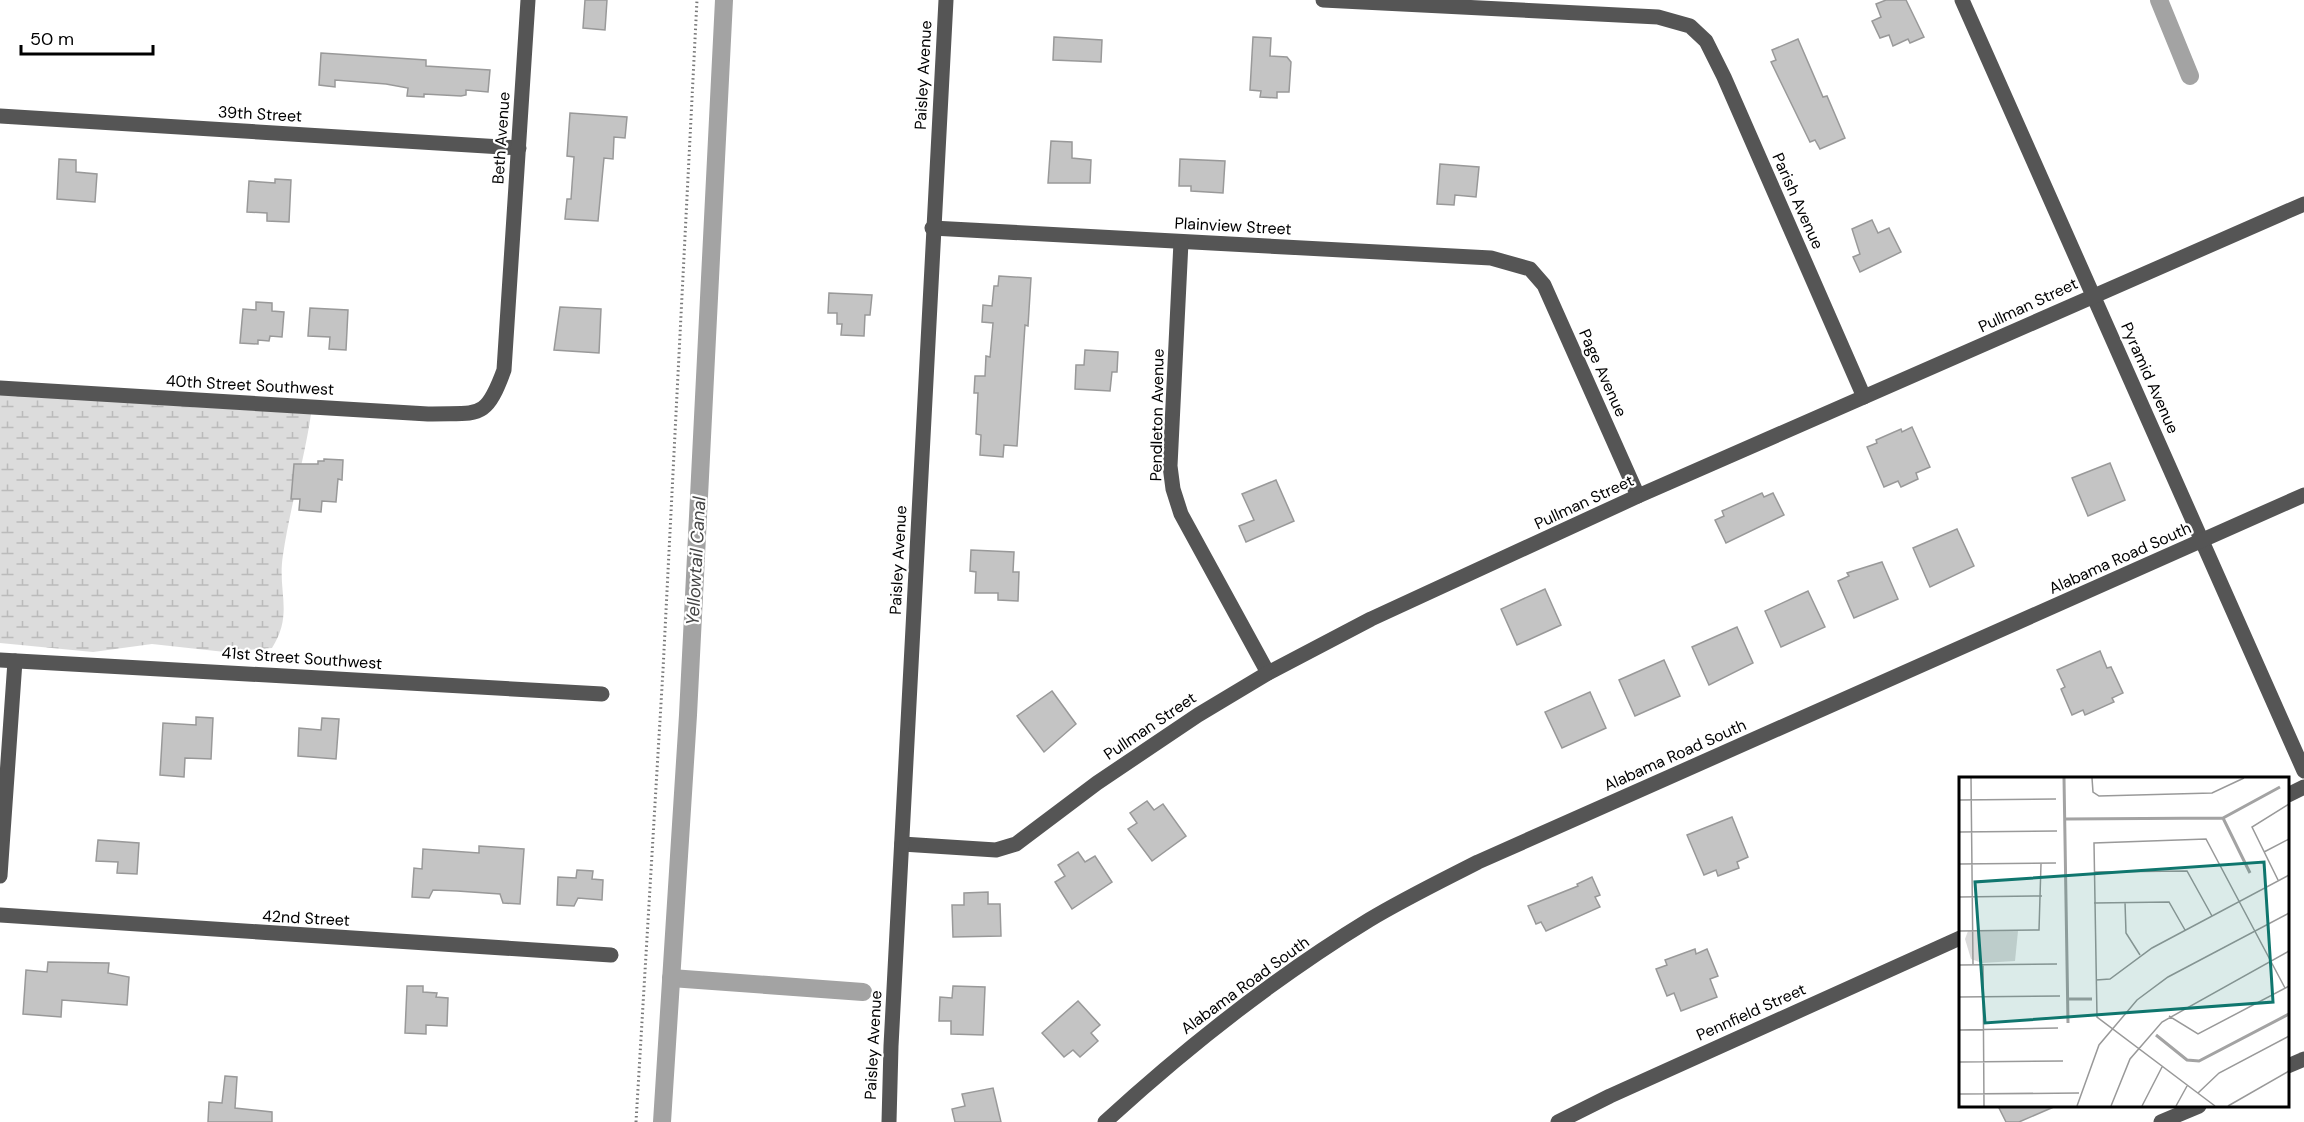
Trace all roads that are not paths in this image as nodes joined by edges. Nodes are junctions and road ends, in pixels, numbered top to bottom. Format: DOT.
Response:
graph roads {
  1 [pos="528,0"];
  2 [pos="946,0"];
  3 [pos="1323,0"];
  4 [pos="1962,0"];
  5 [pos="0,116"];
  6 [pos="519,148"];
  7 [pos="2304,204"];
  8 [pos="932,228"];
  9 [pos="1181,242"];
  10 [pos="1530,268"];
  11 [pos="2093,295"];
  12 [pos="0,388"];
  13 [pos="1864,397"];
  14 [pos="493,400"];
  15 [pos="2304,495"];
  16 [pos="1638,496"];
  17 [pos="2200,542"];
  18 [pos="8,661"];
  19 [pos="1268,673"];
  20 [pos="602,694"];
  21 [pos="2304,771"];
  22 [pos="2304,787"];
  23 [pos="2289,794"];
  24 [pos="902,844"];
  25 [pos="0,876"];
  26 [pos="0,915"];
  27 [pos="1959,938"];
  28 [pos="611,955"];
  29 [pos="2304,1059"];
  30 [pos="2289,1066"];
  31 [pos="2197,1107"];
  32 [pos="889,1122"];
  33 [pos="1105,1122"];
  34 [pos="1558,1122"];
  35 [pos="2161,1122"];
  1 -- 6 [label="street, Beth Avenue"];
  2 -- 8 [label="street, Paisley Avenue"];
  3 -- 13 [label="street, Parish Avenue"];
  4 -- 11 [label="street, Pyramid Avenue"];
  5 -- 6 [label="street, 39th Street"];
  6 -- 14 [label="street, Beth Avenue"];
  7 -- 11 [label="street, Pullman Street"];
  8 -- 9 [label="street, Plainview Street"];
  8 -- 24 [label="street, Paisley Avenue"];
  9 -- 10 [label="street, Plainview Street"];
  9 -- 19 [label="street, Pendleton Avenue"];
  10 -- 16 [label="street, Page Avenue"];
  11 -- 13 [label="street, Pullman Street"];
  11 -- 17 [label="street, Pyramid Avenue"];
  12 -- 14 [label="street, 40th Street Southwest"];
  13 -- 16 [label="street, Pullman Street"];
  15 -- 17 [label="street, Alabama Road South"];
  16 -- 19 [label="street, Pullman Street"];
  17 -- 21 [label="street, Pyramid Avenue"];
  17 -- 33 [label="street, Alabama Road South"];
  18 -- 20 [label="street, 41st Street Southwest"];
  18 -- 25 [label="street"];
  19 -- 24 [label="street, Pullman Street"];
  22 -- 23 [label="street"];
  24 -- 32 [label="street, Paisley Avenue"];
  26 -- 28 [label="street, 42nd Street"];
  27 -- 34 [label="street, Pennfield Street"];
  29 -- 30 [label="street"];
  31 -- 35 [label="street"];
}
